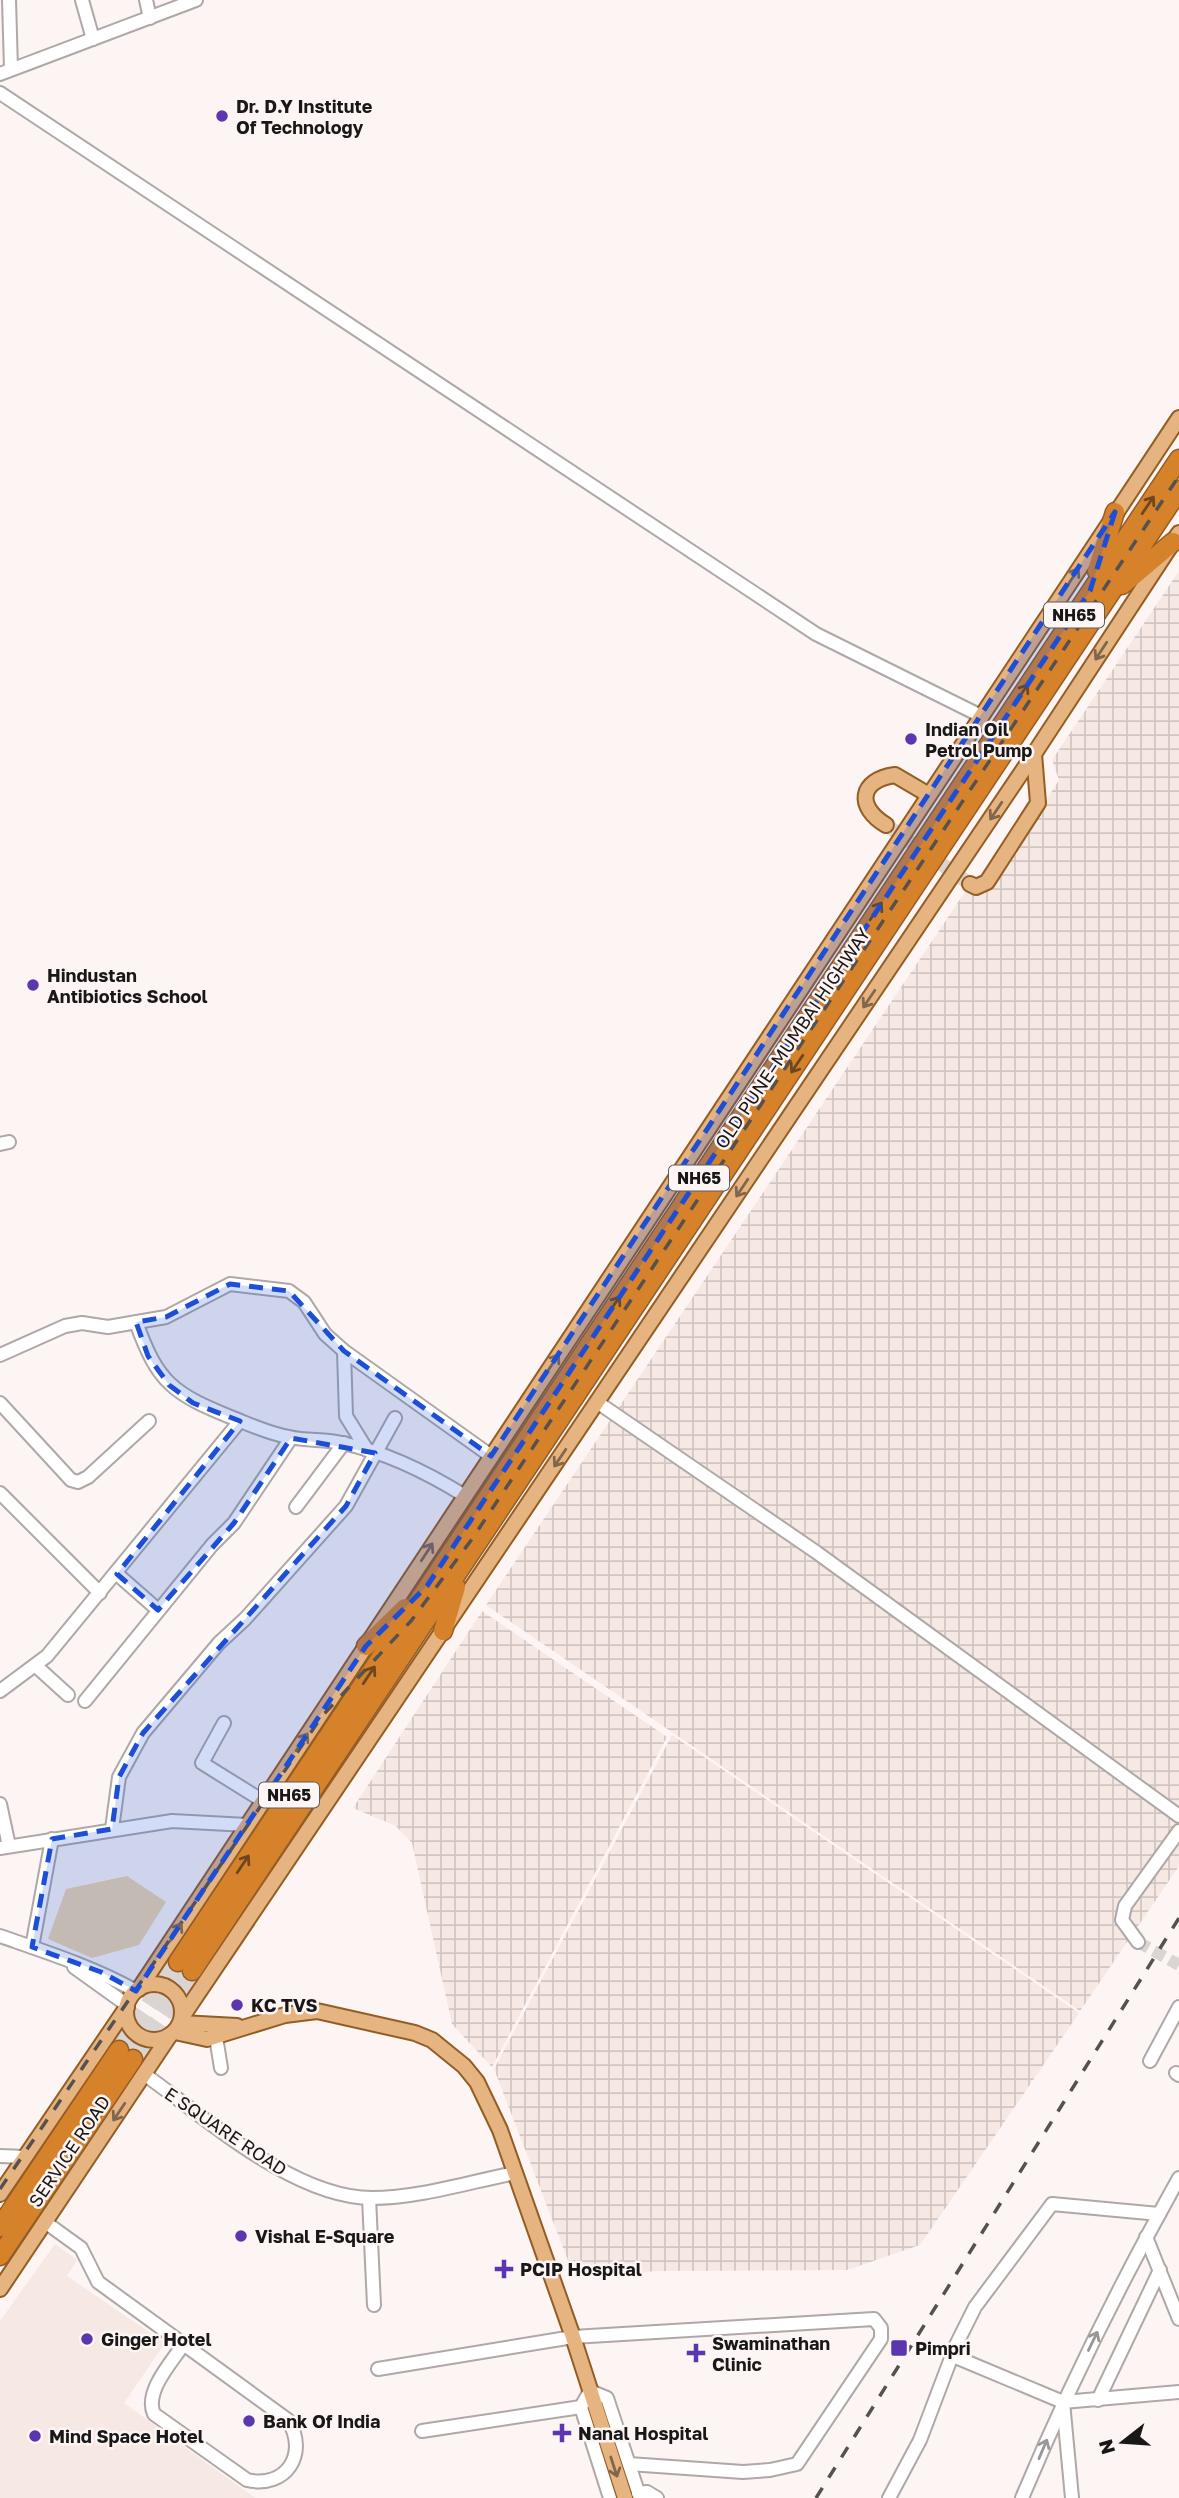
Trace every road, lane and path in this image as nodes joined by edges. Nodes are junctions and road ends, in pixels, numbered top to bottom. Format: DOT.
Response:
graph roads {
  1 [pos="9,0"];
  2 [pos="82,0"];
  3 [pos="146,0"];
  4 [pos="196,0"];
  5 [pos="150,18"];
  6 [pos="93,39"];
  7 [pos="6,71"];
  8 [pos="0,93"];
  9 [pos="1179,418"];
  10 [pos="1179,459"];
  11 [pos="1179,490"];
  12 [pos="1115,512"];
  13 [pos="1176,537"];
  14 [pos="1098,595"];
  15 [pos="981,716"];
  16 [pos="1034,754"];
  17 [pos="929,795"];
  18 [pos="886,825"];
  19 [pos="970,884"];
  20 [pos="136,1322"];
  21 [pos="344,1351"];
  22 [pos="0,1354"];
  23 [pos="597,1402"];
  24 [pos="0,1403"];
  25 [pos="395,1418"];
  26 [pos="149,1421"];
  27 [pos="240,1421"];
  28 [pos="291,1438"];
  29 [pos="344,1443"];
  30 [pos="371,1452"];
  31 [pos="491,1456"];
  32 [pos="0,1493"];
  33 [pos="465,1496"];
  34 [pos="296,1507"];
  35 [pos="461,1570"];
  36 [pos="117,1574"];
  37 [pos="428,1586"];
  38 [pos="100,1594"];
  39 [pos="158,1610"];
  40 [pos="443,1631"];
  41 [pos="366,1646"];
  42 [pos="36,1666"];
  43 [pos="0,1691"];
  44 [pos="68,1695"];
  45 [pos="85,1701"];
  46 [pos="224,1723"];
  47 [pos="263,1801"];
  48 [pos="0,1804"];
  49 [pos="1179,1816"];
  50 [pos="247,1825"];
  51 [pos="112,1829"];
  52 [pos="1179,1831"];
  53 [pos="52,1839"];
  54 [pos="4,1847"];
  55 [pos="0,1936"];
  56 [pos="1138,1942"];
  57 [pos="32,1947"];
  58 [pos="68,1962"];
  59 [pos="137,1990"];
  60 [pos="127,2006"];
  61 [pos="1179,2007"];
  62 [pos="177,2027"];
  63 [pos="242,2027"];
  64 [pos="216,2038"];
  65 [pos="1150,2060"];
  66 [pos="221,2068"];
  67 [pos="144,2074"];
  68 [pos="0,2156"];
  69 [pos="25,2157"];
  70 [pos="515,2173"];
  71 [pos="1179,2178"];
  72 [pos="0,2194"];
  73 [pos="369,2198"];
  74 [pos="1159,2214"];
  75 [pos="45,2222"];
  76 [pos="0,2227"];
  77 [pos="1146,2237"];
  78 [pos="0,2256"];
  79 [pos="1160,2270"];
  80 [pos="0,2289"];
  81 [pos="1174,2294"];
  82 [pos="374,2305"];
  83 [pos="1179,2319"];
  84 [pos="573,2337"];
  85 [pos="183,2345"];
  86 [pos="953,2356"];
  87 [pos="378,2369"];
  88 [pos="590,2391"];
  89 [pos="1179,2392"];
  90 [pos="1098,2400"];
  91 [pos="1063,2402"];
  92 [pos="581,2407"];
  93 [pos="422,2431"];
  94 [pos="629,2464"];
  95 [pos="634,2496"];
  96 [pos="1023,2497"];
  97 [pos="610,2498"];
  98 [pos="657,2498"];
  99 [pos="889,2498"];
  100 [pos="1072,2498"];
  1 -- 7 [label="street"];
  2 -- 6 [label="street"];
  3 -- 5 [label="street"];
  4 -- 5 [label="street"];
  5 -- 6 [label="street"];
  6 -- 7 [label="street"];
  8 -- 15 [label="street"];
  9 -- 12 [label="main road"];
  14 -- 10 [label="highway, NH65, one-way"];
  11 -- 14 [label="highway, NH65"];
  12 -- 14 [label="highway"];
  15 -- 12 [label="main road, one-way"];
  13 -- 14 [label="highway"];
  13 -- 16 [label="main road, one-way"];
  14 -- 35 [label="highway, OLD PUNE–MUMBAI HIGHWAY / NH65, one-way"];
  37 -- 14 [label="highway, OLD PUNE–MUMBAI HIGHWAY / NH65, one-way"];
  15 -- 17 [label="main road"];
  16 -- 19 [label="main road"];
  16 -- 23 [label="main road, SERVICE ROAD, one-way"];
  17 -- 18 [label="main road"];
  31 -- 17 [label="main road, one-way"];
  20 -- 21 [label="street"];
  20 -- 22 [label="street"];
  20 -- 27 [label="street"];
  21 -- 30 [label="street"];
  21 -- 31 [label="street"];
  23 -- 40 [label="main road, SERVICE ROAD, one-way"];
  23 -- 49 [label="street"];
  24 -- 26 [label="street"];
  25 -- 30 [label="street"];
  27 -- 28 [label="street"];
  27 -- 36 [label="street"];
  28 -- 29 [label="street"];
  28 -- 39 [label="street"];
  29 -- 30 [label="street"];
  29 -- 34 [label="street"];
  30 -- 33 [label="street"];
  30 -- 51 [label="street"];
  31 -- 33 [label="main road"];
  32 -- 38 [label="street"];
  41 -- 33 [label="main road, one-way"];
  35 -- 37 [label="highway, NH65, one-way"];
  35 -- 40 [label="highway"];
  36 -- 38 [label="street"];
  36 -- 39 [label="street"];
  37 -- 41 [label="highway"];
  38 -- 42 [label="street"];
  39 -- 45 [label="street"];
  40 -- 62 [label="main road, SERVICE ROAD"];
  47 -- 41 [label="main road, one-way"];
  42 -- 43 [label="street"];
  42 -- 44 [label="street"];
  46 -- 47 [label="street"];
  47 -- 50 [label="main road"];
  48 -- 54 [label="street"];
  50 -- 51 [label="street"];
  59 -- 50 [label="main road, one-way"];
  51 -- 53 [label="street"];
  52 -- 56 [label="street"];
  53 -- 54 [label="street"];
  53 -- 57 [label="street"];
  55 -- 57 [label="street"];
  57 -- 58 [label="street"];
  58 -- 59 [label="street"];
  58 -- 60 [label="street"];
  59 -- 60 [label="main road"];
  59 -- 62 [label="main road"];
  60 -- 62 [label="main road"];
  60 -- 69 [label="main road, SERVICE ROAD"];
  61 -- 65 [label="street"];
  62 -- 63 [label="main road"];
  62 -- 64 [label="main road"];
  62 -- 67 [label="main road, SERVICE ROAD"];
  63 -- 64 [label="main road"];
  63 -- 70 [label="main road"];
  64 -- 66 [label="street"];
  67 -- 73 [label="street, E SQUARE ROAD"];
  67 -- 75 [label="main road, SERVICE ROAD, one-way"];
  68 -- 69 [label="street"];
  69 -- 72 [label="main road, SERVICE ROAD"];
  70 -- 73 [label="street, E SQUARE ROAD"];
  70 -- 84 [label="main road"];
  71 -- 74 [label="street"];
  73 -- 82 [label="street"];
  74 -- 77 [label="street"];
  74 -- 86 [label="street"];
  75 -- 80 [label="main road, SERVICE ROAD"];
  75 -- 85 [label="street"];
  76 -- 78 [label="highway"];
  77 -- 79 [label="street"];
  91 -- 77 [label="street, one-way"];
  79 -- 81 [label="street"];
  79 -- 90 [label="street"];
  81 -- 83 [label="street"];
  84 -- 87 [label="street"];
  84 -- 88 [label="main road"];
  84 -- 94 [label="street"];
  85 -- 85 [label="street"];
  86 -- 91 [label="street"];
  86 -- 99 [label="street"];
  88 -- 92 [label="street"];
  88 -- 94 [label="street"];
  88 -- 95 [label="main road, one-way"];
  89 -- 90 [label="street"];
  90 -- 91 [label="street"];
  96 -- 91 [label="street, one-way"];
  91 -- 100 [label="street"];
  92 -- 93 [label="street"];
  92 -- 97 [label="street"];
  94 -- 95 [label="street"];
  95 -- 98 [label="street"];
}
